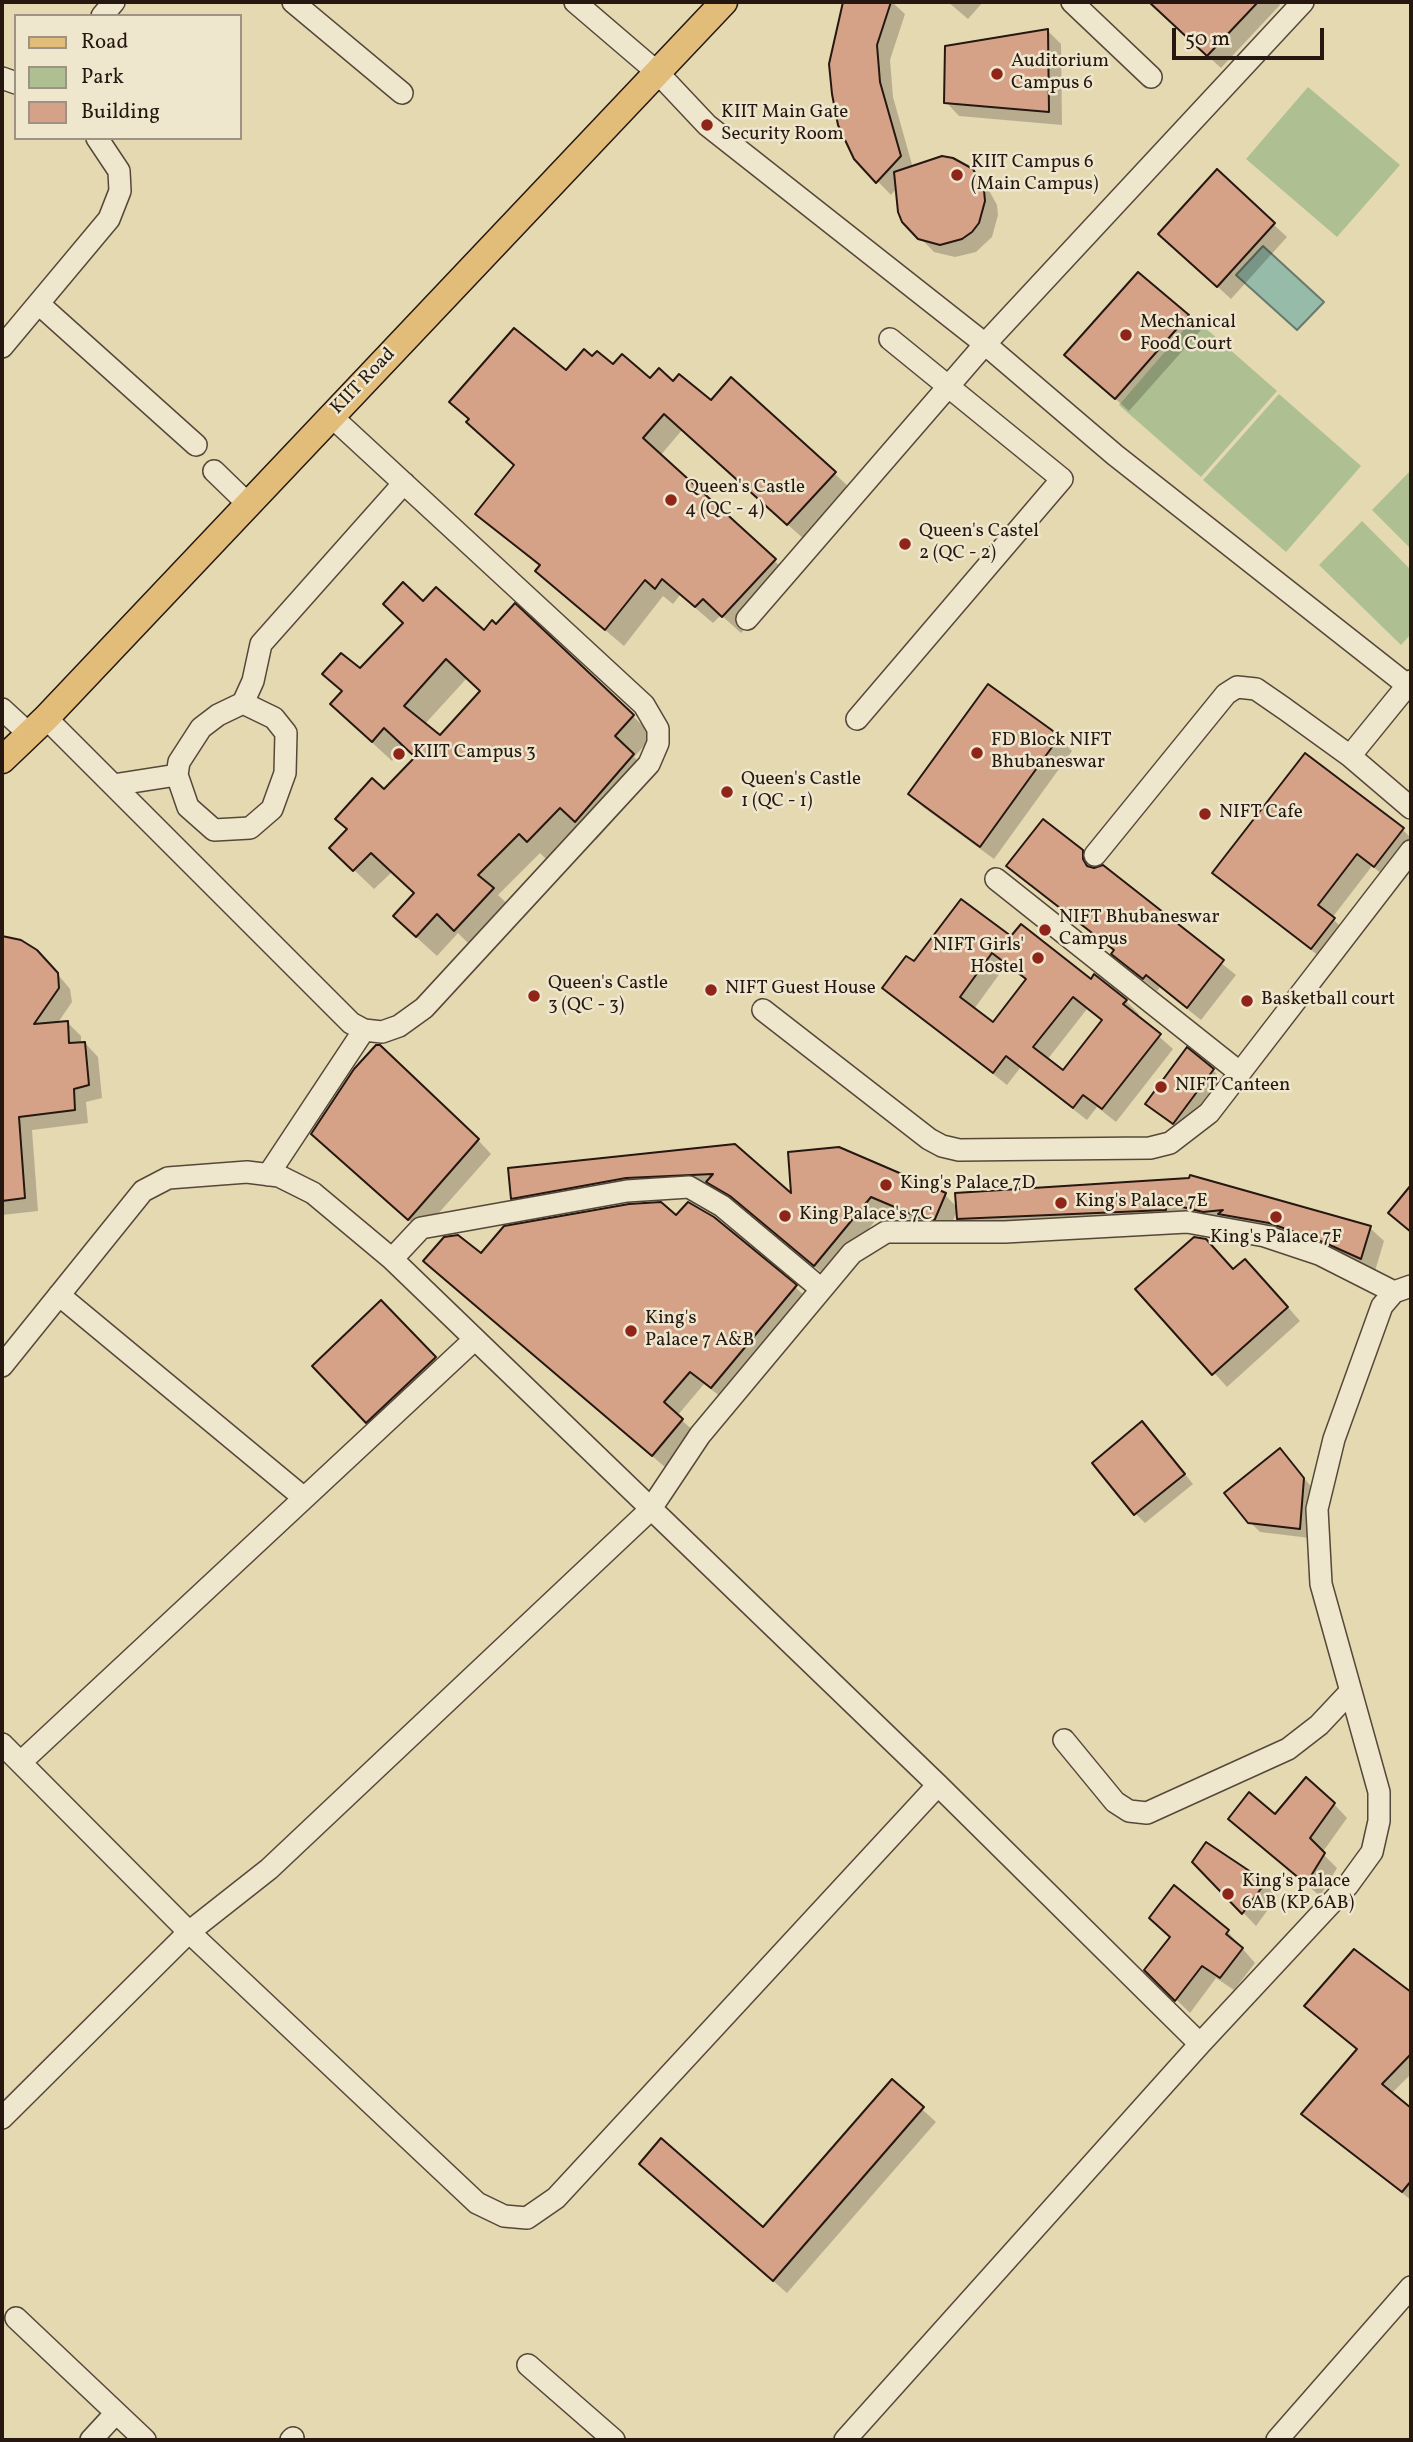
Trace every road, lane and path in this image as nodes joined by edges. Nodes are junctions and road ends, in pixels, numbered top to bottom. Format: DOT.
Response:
graph roads {
  1 [pos="293,2"];
  2 [pos="575,2"];
  3 [pos="724,2"];
  4 [pos="1072,2"];
  5 [pos="1303,2"];
  6 [pos="658,73"];
  7 [pos="1151,77"];
  8 [pos="402,93"];
  9 [pos="98,140"];
  10 [pos="40,305"];
  11 [pos="890,339"];
  12 [pos="985,344"];
  13 [pos="2,347"];
  14 [pos="950,386"];
  15 [pos="331,416"];
  16 [pos="196,445"];
  17 [pos="214,471"];
  18 [pos="404,483"];
  19 [pos="248,504"];
  20 [pos="747,619"];
  21 [pos="1410,685"];
  22 [pos="243,703"];
  23 [pos="2,709"];
  24 [pos="856,719"];
  25 [pos="37,726"];
  26 [pos="1350,756"];
  27 [pos="2,760"];
  28 [pos="177,775"];
  29 [pos="113,785"];
  30 [pos="1411,808"];
  31 [pos="1411,851"];
  32 [pos="1095,855"];
  33 [pos="996,879"];
  34 [pos="763,1010"];
  35 [pos="363,1031"];
  36 [pos="1239,1072"];
  37 [pos="268,1175"];
  38 [pos="392,1259"];
  39 [pos="820,1288"];
  40 [pos="1403,1289"];
  41 [pos="60,1295"];
  42 [pos="475,1339"];
  43 [pos="2,1366"];
  44 [pos="304,1498"];
  45 [pos="650,1510"];
  46 [pos="1350,1692"];
  47 [pos="1064,1740"];
  48 [pos="2,1744"];
  49 [pos="21,1762"];
  50 [pos="938,1785"];
  51 [pos="188,1932"];
  52 [pos="1199,2044"];
  53 [pos="2,2118"];
  54 [pos="1411,2287"];
  55 [pos="16,2318"];
  56 [pos="528,2365"];
  57 [pos="115,2414"];
  58 [pos="91,2440"];
  59 [pos="145,2440"];
  60 [pos="614,2440"];
  61 [pos="845,2440"];
  62 [pos="1277,2440"];
  1 -- 8 [label="street"];
  2 -- 6 [label="street"];
  3 -- 6 [label="main road, KIIT Road"];
  4 -- 7 [label="street"];
  5 -- 12 [label="street"];
  6 -- 12 [label="street"];
  6 -- 15 [label="main road, KIIT Road"];
  9 -- 10 [label="street"];
  10 -- 13 [label="street"];
  10 -- 16 [label="street"];
  11 -- 14 [label="street"];
  12 -- 14 [label="street"];
  12 -- 21 [label="street"];
  14 -- 20 [label="street"];
  14 -- 24 [label="street"];
  15 -- 18 [label="street"];
  15 -- 19 [label="main road, KIIT Road"];
  17 -- 19 [label="street"];
  18 -- 22 [label="street"];
  18 -- 35 [label="street"];
  19 -- 25 [label="main road, KIIT Road"];
  21 -- 26 [label="street"];
  22 -- 28 [label="street"];
  22 -- 28 [label="street"];
  23 -- 25 [label="street"];
  25 -- 27 [label="main road, KIIT Road"];
  25 -- 29 [label="street"];
  26 -- 30 [label="street"];
  26 -- 32 [label="street"];
  28 -- 29 [label="street"];
  29 -- 35 [label="street"];
  31 -- 36 [label="street"];
  33 -- 36 [label="street"];
  34 -- 36 [label="street"];
  35 -- 37 [label="street"];
  37 -- 38 [label="street"];
  37 -- 41 [label="street"];
  38 -- 39 [label="street"];
  38 -- 42 [label="street"];
  39 -- 40 [label="street"];
  39 -- 45 [label="street"];
  40 -- 46 [label="street"];
  41 -- 43 [label="street"];
  41 -- 44 [label="street"];
  42 -- 44 [label="street"];
  42 -- 45 [label="street"];
  44 -- 49 [label="street"];
  45 -- 50 [label="street"];
  45 -- 51 [label="street"];
  46 -- 47 [label="street"];
  46 -- 52 [label="street"];
  48 -- 49 [label="street"];
  49 -- 51 [label="street"];
  50 -- 51 [label="street"];
  50 -- 52 [label="street"];
  51 -- 53 [label="street"];
  52 -- 61 [label="street"];
  54 -- 62 [label="street"];
  55 -- 57 [label="street"];
  56 -- 60 [label="street"];
  57 -- 58 [label="street"];
  57 -- 59 [label="street"];
}
